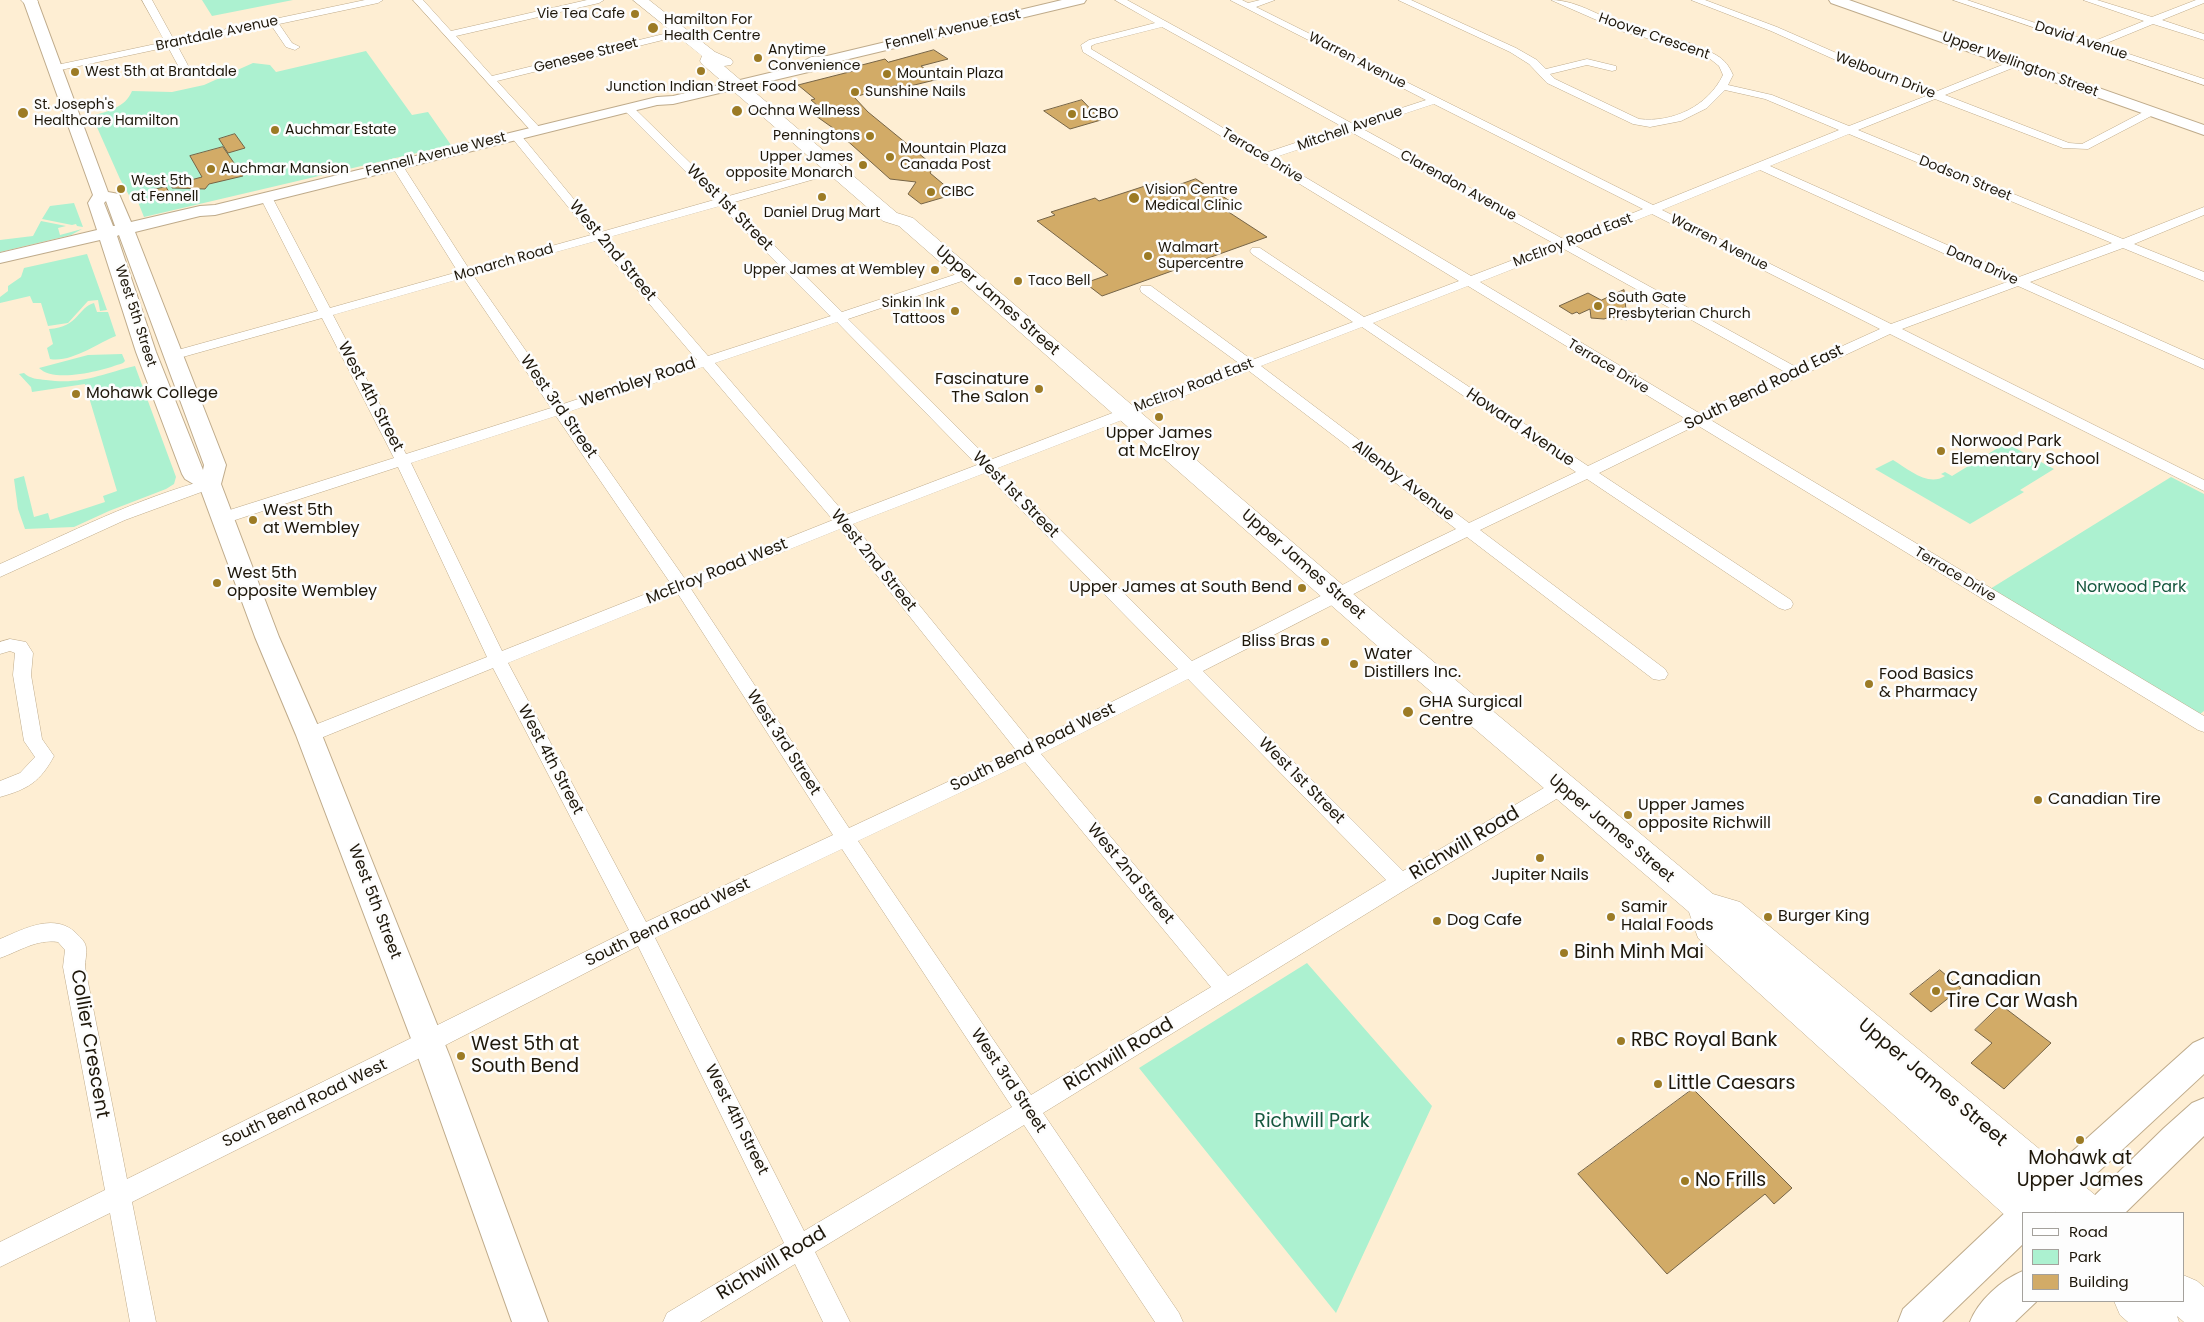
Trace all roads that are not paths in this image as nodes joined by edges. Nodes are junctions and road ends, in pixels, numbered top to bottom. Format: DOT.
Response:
graph roads {
  1 [pos="147,0"];
  2 [pos="378,0"];
  3 [pos="418,0"];
  4 [pos="599,0"];
  5 [pos="640,0"];
  6 [pos="1079,0"];
  7 [pos="1120,0"];
  8 [pos="1235,0"];
  9 [pos="1270,0"];
  10 [pos="1403,0"];
  11 [pos="1556,0"];
  12 [pos="1696,0"];
  13 [pos="1836,0"];
  14 [pos="1958,0"];
  15 [pos="2088,0"];
  16 [pos="2204,0"];
  17 [pos="29,1"];
  18 [pos="1248,6"];
  19 [pos="2152,20"];
  20 [pos="274,22"];
  21 [pos="1164,24"];
  22 [pos="680,33"];
  23 [pos="451,34"];
  24 [pos="2204,37"];
  25 [pos="171,44"];
  26 [pos="2092,45"];
  27 [pos="295,47"];
  28 [pos="2016,63"];
  29 [pos="56,68"];
  30 [pos="1612,68"];
  31 [pos="186,71"];
  32 [pos="1543,73"];
  33 [pos="491,79"];
  34 [pos="741,81"];
  35 [pos="2204,82"];
  36 [pos="1724,87"];
  37 [pos="1933,95"];
  38 [pos="1435,100"];
  39 [pos="628,108"];
  40 [pos="2151,112"];
  41 [pos="1353,127"];
  42 [pos="1846,130"];
  43 [pos="2204,130"];
  44 [pos="537,131"];
  45 [pos="516,136"];
  46 [pos="1265,157"];
  47 [pos="397,165"];
  48 [pos="1760,166"];
  49 [pos="835,170"];
  50 [pos="266,197"];
  51 [pos="723,201"];
  52 [pos="1652,210"];
  53 [pos="2204,211"];
  54 [pos="906,222"];
  55 [pos="117,234"];
  56 [pos="598,236"];
  57 [pos="2122,244"];
  58 [pos="1564,245"];
  59 [pos="1256,251"];
  60 [pos="0,258"];
  61 [pos="0,266"];
  62 [pos="466,274"];
  63 [pos="967,275"];
  64 [pos="2204,277"];
  65 [pos="1468,282"];
  66 [pos="2018,282"];
  67 [pos="1146,289"];
  68 [pos="326,313"];
  69 [pos="840,318"];
  70 [pos="1364,322"];
  71 [pos="1890,329"];
  72 [pos="172,356"];
  73 [pos="705,361"];
  74 [pos="1250,365"];
  75 [pos="2204,366"];
  76 [pos="1796,372"];
  77 [pos="560,410"];
  78 [pos="1126,412"];
  79 [pos="1697,421"];
  80 [pos="402,460"];
  81 [pos="986,467"];
  82 [pos="1586,473"];
  83 [pos="210,484"];
  84 [pos="2204,486"];
  85 [pos="223,518"];
  86 [pos="843,522"];
  87 [pos="1468,530"];
  88 [pos="0,571"];
  89 [pos="681,586"];
  90 [pos="1337,594"];
  91 [pos="1784,604"];
  92 [pos="0,648"];
  93 [pos="497,659"];
  94 [pos="1189,669"];
  95 [pos="1659,674"];
  96 [pos="2204,725"];
  97 [pos="310,736"];
  98 [pos="1028,752"];
  99 [pos="1561,787"];
  100 [pos="0,789"];
  101 [pos="845,838"];
  102 [pos="1401,882"];
  103 [pos="1703,906"];
  104 [pos="1750,930"];
  105 [pos="642,934"];
  106 [pos="0,949"];
  107 [pos="1771,982"];
  108 [pos="1226,989"];
  109 [pos="428,1043"];
  110 [pos="2204,1053"];
  111 [pos="1028,1110"];
  112 [pos="2204,1114"];
  113 [pos="118,1196"];
  114 [pos="2036,1208"];
  115 [pos="2076,1212"];
  116 [pos="2102,1212"];
  117 [pos="2022,1221"];
  118 [pos="799,1247"];
  119 [pos="0,1255"];
  120 [pos="2022,1289"];
  121 [pos="2184,1296"];
  122 [pos="2135,1302"];
  123 [pos="2204,1313"];
  124 [pos="143,1322"];
  125 [pos="530,1322"];
  126 [pos="676,1322"];
  127 [pos="836,1322"];
  128 [pos="1170,1322"];
  129 [pos="1916,1322"];
  130 [pos="1988,1322"];
  131 [pos="2159,1322"];
  1 -- 25 [label="street"];
  2 -- 20 [label="street, Brantdale Avenue"];
  3 -- 23 [label="street"];
  4 -- 23 [label="street"];
  5 -- 22 [label="main road, Upper James Street"];
  6 -- 34 [label="main road, Fennell Avenue East"];
  7 -- 21 [label="street, Clarendon Avenue"];
  8 -- 18 [label="street, Warren Avenue"];
  9 -- 18 [label="street"];
  10 -- 32 [label="street"];
  11 -- 36 [label="street, Hoover Crescent"];
  12 -- 37 [label="street, Welbourn Drive"];
  13 -- 28 [label="main road, Upper Wellington Street"];
  14 -- 26 [label="street, David Avenue"];
  15 -- 19 [label="street"];
  16 -- 19 [label="street"];
  17 -- 29 [label="main road, West 5th Street"];
  18 -- 38 [label="street, Warren Avenue"];
  19 -- 24 [label="street"];
  19 -- 26 [label="street"];
  20 -- 25 [label="street, Brantdale Avenue"];
  20 -- 27 [label="street"];
  21 -- 41 [label="street, Clarendon Avenue"];
  21 -- 46 [label="street, Terrace Drive"];
  22 -- 33 [label="street, Genesee Street"];
  22 -- 34 [label="main road, Upper James Street"];
  23 -- 33 [label="street"];
  25 -- 29 [label="street, Brantdale Avenue"];
  25 -- 31 [label="street"];
  26 -- 35 [label="street, David Avenue"];
  28 -- 37 [label="street, McElroy Road East"];
  28 -- 40 [label="main road, Upper Wellington Street"];
  29 -- 55 [label="main road, West 5th Street"];
  30 -- 32 [label="street"];
  32 -- 36 [label="street"];
  33 -- 44 [label="street"];
  34 -- 39 [label="main road, Fennell Avenue West"];
  34 -- 49 [label="main road, Upper James Street"];
  34 -- 54 [label="main road, Upper James Street"];
  36 -- 42 [label="street, Dodson Street"];
  37 -- 40 [label="street, Welbourn Drive"];
  37 -- 42 [label="street, McElroy Road East"];
  38 -- 41 [label="street, Mitchell Avenue"];
  38 -- 52 [label="street, Warren Avenue"];
  39 -- 44 [label="main road, Fennell Avenue West"];
  39 -- 51 [label="street, West 1st Street"];
  40 -- 43 [label="main road, Upper Wellington Street"];
  41 -- 46 [label="street, Mitchell Avenue"];
  41 -- 58 [label="street, Clarendon Avenue"];
  42 -- 48 [label="street, McElroy Road East"];
  42 -- 57 [label="street, Dodson Street"];
  44 -- 45 [label="main road, Fennell Avenue West"];
  45 -- 47 [label="main road, Fennell Avenue West"];
  45 -- 56 [label="street, West 2nd Street"];
  46 -- 65 [label="street, Terrace Drive"];
  47 -- 50 [label="main road, Fennell Avenue West"];
  47 -- 62 [label="street, West 3rd Street"];
  48 -- 52 [label="street, McElroy Road East"];
  48 -- 66 [label="street, Dana Drive"];
  49 -- 51 [label="street, Monarch Road"];
  49 -- 54 [label="main road, Upper James Street"];
  50 -- 55 [label="main road, Fennell Avenue West"];
  50 -- 68 [label="street, West 4th Street"];
  51 -- 56 [label="street, Monarch Road"];
  51 -- 69 [label="street, West 1st Street"];
  52 -- 58 [label="street, McElroy Road East"];
  52 -- 71 [label="street, Warren Avenue"];
  53 -- 57 [label="street, South Bend Road East"];
  54 -- 63 [label="main road, Upper James Street"];
  55 -- 60 [label="main road, Fennell Avenue West"];
  55 -- 61 [label="main road, Fennell Avenue West"];
  55 -- 72 [label="main road, West 5th Street"];
  55 -- 83 [label="main road, West 5th Street"];
  56 -- 62 [label="street, Monarch Road"];
  56 -- 73 [label="street, West 2nd Street"];
  57 -- 64 [label="street, Dodson Street"];
  57 -- 66 [label="street, South Bend Road East"];
  58 -- 65 [label="street, McElroy Road East"];
  58 -- 76 [label="street, Clarendon Avenue"];
  59 -- 70 [label="street, Howard Avenue"];
  62 -- 68 [label="street, Monarch Road"];
  62 -- 77 [label="street, West 3rd Street"];
  63 -- 69 [label="street, Wembley Road"];
  63 -- 78 [label="main road, Upper James Street"];
  65 -- 70 [label="street, McElroy Road East"];
  65 -- 79 [label="street, Terrace Drive"];
  66 -- 71 [label="street, South Bend Road East"];
  66 -- 75 [label="street, Dana Drive"];
  67 -- 74 [label="street, Allenby Avenue"];
  68 -- 72 [label="street, Monarch Road"];
  68 -- 80 [label="street, West 4th Street"];
  69 -- 73 [label="street, Wembley Road"];
  69 -- 81 [label="street, West 1st Street"];
  70 -- 74 [label="street, McElroy Road East"];
  70 -- 82 [label="street, Howard Avenue"];
  71 -- 76 [label="street, South Bend Road East"];
  71 -- 84 [label="street, Warren Avenue"];
  72 -- 83 [label="main road, West 5th Street"];
  73 -- 77 [label="street, Wembley Road"];
  73 -- 86 [label="street, West 2nd Street"];
  74 -- 78 [label="street, McElroy Road East"];
  74 -- 87 [label="street, Allenby Avenue"];
  76 -- 79 [label="street, South Bend Road East"];
  77 -- 80 [label="street, Wembley Road"];
  77 -- 89 [label="street, West 3rd Street"];
  78 -- 81 [label="street, McElroy Road West"];
  78 -- 90 [label="main road, Upper James Street"];
  79 -- 82 [label="street, South Bend Road East"];
  79 -- 96 [label="street, Terrace Drive"];
  80 -- 85 [label="street, Wembley Road"];
  80 -- 93 [label="street, West 4th Street"];
  81 -- 86 [label="street, McElroy Road West"];
  81 -- 94 [label="street, West 1st Street"];
  82 -- 87 [label="street, South Bend Road East"];
  82 -- 91 [label="street, Howard Avenue"];
  83 -- 85 [label="main road, West 5th Street"];
  83 -- 88 [label="street"];
  85 -- 97 [label="main road, West 5th Street"];
  86 -- 89 [label="street, McElroy Road West"];
  86 -- 98 [label="street, West 2nd Street"];
  87 -- 90 [label="street, South Bend Road East"];
  87 -- 95 [label="street, Allenby Avenue"];
  89 -- 93 [label="street, McElroy Road West"];
  89 -- 101 [label="street, West 3rd Street"];
  90 -- 94 [label="street, South Bend Road West"];
  90 -- 99 [label="main road, Upper James Street"];
  92 -- 100 [label="street"];
  93 -- 97 [label="street, McElroy Road West"];
  93 -- 105 [label="street, West 4th Street"];
  94 -- 98 [label="street, South Bend Road West"];
  94 -- 102 [label="street, West 1st Street"];
  97 -- 109 [label="main road, West 5th Street"];
  98 -- 101 [label="street, South Bend Road West"];
  98 -- 108 [label="street, West 2nd Street"];
  99 -- 102 [label="street, Richwill Road"];
  99 -- 103 [label="main road, Upper James Street"];
  101 -- 105 [label="street, South Bend Road West"];
  101 -- 111 [label="street, West 3rd Street"];
  102 -- 108 [label="street, Richwill Road"];
  103 -- 104 [label="main road, Upper James Street"];
  103 -- 107 [label="main road, Upper James Street"];
  104 -- 107 [label="main road"];
  104 -- 114 [label="main road, Upper James Street"];
  105 -- 109 [label="street, South Bend Road West"];
  105 -- 118 [label="street, West 4th Street"];
  106 -- 113 [label="street, Collier Crescent"];
  107 -- 114 [label="main road, Upper James Street"];
  108 -- 111 [label="street, Richwill Road"];
  109 -- 113 [label="street, South Bend Road West"];
  109 -- 125 [label="main road, West 5th Street"];
  110 -- 114 [label="main road"];
  111 -- 118 [label="street, Richwill Road"];
  111 -- 128 [label="street, West 3rd Street"];
  112 -- 116 [label="main road"];
  113 -- 119 [label="street, South Bend Road West"];
  113 -- 124 [label="street, Collier Crescent"];
  114 -- 115 [label="main road, Upper James Street"];
  117 -- 129 [label="main road"];
  118 -- 126 [label="street, Richwill Road"];
  118 -- 127 [label="street, West 4th Street"];
  120 -- 130 [label="main road"];
  121 -- 123 [label="main road"];
  122 -- 131 [label="main road"];
}
